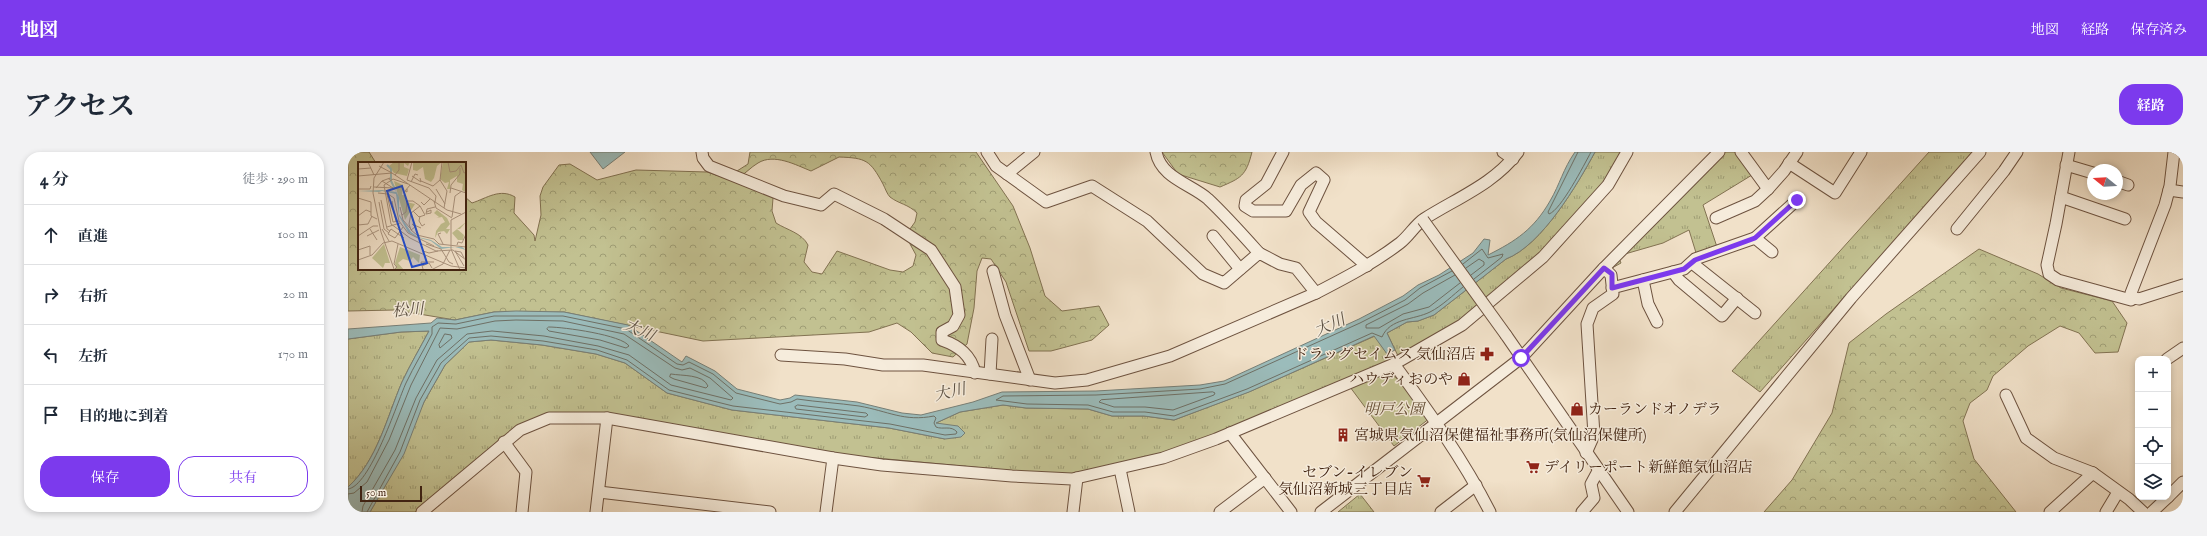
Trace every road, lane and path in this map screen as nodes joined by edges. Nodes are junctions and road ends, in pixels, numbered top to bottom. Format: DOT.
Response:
graph roads {
  1 [pos="702,152"];
  2 [pos="987,152"];
  3 [pos="1034,152"];
  4 [pos="1156,152"];
  5 [pos="1283,152"];
  6 [pos="1503,152"];
  7 [pos="1627,152"];
  8 [pos="1719,152"];
  9 [pos="1741,152"];
  10 [pos="1797,152"];
  11 [pos="1861,152"];
  12 [pos="1980,152"];
  13 [pos="2017,152"];
  14 [pos="2069,152"];
  15 [pos="2174,152"];
  16 [pos="1515,156"];
  17 [pos="1789,163"];
  18 [pos="2066,165"];
  19 [pos="2087,171"];
  20 [pos="1007,174"];
  21 [pos="1768,189"];
  22 [pos="2169,190"];
  23 [pos="2183,192"];
  24 [pos="2061,197"];
  25 [pos="1797,200"];
  26 [pos="1716,218"];
  27 [pos="2125,219"];
  28 [pos="1423,220"];
  29 [pos="1957,229"];
  30 [pos="1213,236"];
  31 [pos="1755,238"];
  32 [pos="1772,252"];
  33 [pos="1259,253"];
  34 [pos="1692,263"];
  35 [pos="1367,266"];
  36 [pos="1604,268"];
  37 [pos="1240,269"];
  38 [pos="993,271"];
  39 [pos="1673,272"];
  40 [pos="1643,280"];
  41 [pos="2183,285"];
  42 [pos="1612,288"];
  43 [pos="1316,293"];
  44 [pos="1737,298"];
  45 [pos="2134,298"];
  46 [pos="1755,313"];
  47 [pos="1657,322"];
  48 [pos="992,339"];
  49 [pos="2183,348"];
  50 [pos="781,354"];
  51 [pos="2171,356"];
  52 [pos="1521,358"];
  53 [pos="1394,364"];
  54 [pos="975,373"];
  55 [pos="990,374"];
  56 [pos="1030,380"];
  57 [pos="2006,395"];
  58 [pos="607,418"];
  59 [pos="1438,423"];
  60 [pos="1230,433"];
  61 [pos="504,442"];
  62 [pos="1586,453"];
  63 [pos="833,458"];
  64 [pos="1120,469"];
  65 [pos="1598,471"];
  66 [pos="2093,473"];
  67 [pos="1077,478"];
  68 [pos="1265,478"];
  69 [pos="2183,483"];
  70 [pos="1476,485"];
  71 [pos="599,492"];
  72 [pos="2118,492"];
  73 [pos="2171,494"];
  74 [pos="2165,500"];
  75 [pos="422,512"];
  76 [pos="522,512"];
  77 [pos="596,512"];
  78 [pos="770,512"];
  79 [pos="826,512"];
  80 [pos="1073,512"];
  81 [pos="1129,512"];
  82 [pos="1220,512"];
  83 [pos="1291,512"];
  84 [pos="1321,512"];
  85 [pos="1441,512"];
  86 [pos="1490,512"];
  87 [pos="1582,512"];
  88 [pos="1628,512"];
  89 [pos="1675,512"];
  90 [pos="2050,512"];
  91 [pos="2106,512"];
  92 [pos="2143,512"];
  93 [pos="2152,512"];
  1 -- 54 [label="street"];
  2 -- 20 [label="street"];
  3 -- 20 [label="street"];
  4 -- 33 [label="street"];
  5 -- 35 [label="street"];
  6 -- 16 [label="street"];
  7 -- 53 [label="street"];
  8 -- 36 [label="street"];
  9 -- 21 [label="street"];
  10 -- 17 [label="street"];
  11 -- 17 [label="street"];
  12 -- 89 [label="street"];
  13 -- 29 [label="street"];
  14 -- 18 [label="street"];
  15 -- 22 [label="street"];
  16 -- 28 [label="street"];
  17 -- 21 [label="street"];
  18 -- 19 [label="street"];
  18 -- 24 [label="street"];
  20 -- 37 [label="street"];
  21 -- 26 [label="street"];
  22 -- 23 [label="street"];
  22 -- 45 [label="street"];
  24 -- 27 [label="street"];
  24 -- 45 [label="street"];
  25 -- 31 [label="street"];
  28 -- 35 [label="street"];
  28 -- 52 [label="street, bridge"];
  30 -- 37 [label="street"];
  31 -- 32 [label="street"];
  31 -- 34 [label="street"];
  33 -- 37 [label="street"];
  33 -- 43 [label="street"];
  34 -- 39 [label="street"];
  34 -- 44 [label="street"];
  35 -- 43 [label="street"];
  36 -- 42 [label="street"];
  36 -- 52 [label="street"];
  38 -- 56 [label="street"];
  39 -- 40 [label="street"];
  39 -- 44 [label="street"];
  40 -- 42 [label="street"];
  40 -- 47 [label="street"];
  41 -- 45 [label="street"];
  42 -- 62 [label="street"];
  43 -- 56 [label="street"];
  44 -- 46 [label="street"];
  48 -- 55 [label="street"];
  49 -- 51 [label="street"];
  50 -- 54 [label="street"];
  52 -- 59 [label="street"];
  52 -- 62 [label="street"];
  53 -- 59 [label="street"];
  53 -- 60 [label="street"];
  54 -- 55 [label="street"];
  55 -- 56 [label="street"];
  57 -- 66 [label="street"];
  58 -- 61 [label="street"];
  58 -- 63 [label="street"];
  58 -- 71 [label="street"];
  59 -- 70 [label="street"];
  59 -- 84 [label="street"];
  60 -- 64 [label="street"];
  60 -- 68 [label="street"];
  61 -- 75 [label="street"];
  61 -- 76 [label="street"];
  62 -- 65 [label="street"];
  63 -- 67 [label="street"];
  63 -- 79 [label="street"];
  64 -- 67 [label="street"];
  64 -- 81 [label="street"];
  65 -- 87 [label="street"];
  65 -- 88 [label="street"];
  66 -- 72 [label="street"];
  66 -- 90 [label="street"];
  67 -- 80 [label="street"];
  68 -- 82 [label="street"];
  68 -- 83 [label="street"];
  69 -- 73 [label="street"];
  70 -- 85 [label="street"];
  70 -- 86 [label="street"];
  71 -- 77 [label="street"];
  71 -- 78 [label="street"];
  72 -- 91 [label="street"];
  72 -- 92 [label="street"];
  74 -- 93 [label="street"];
}
